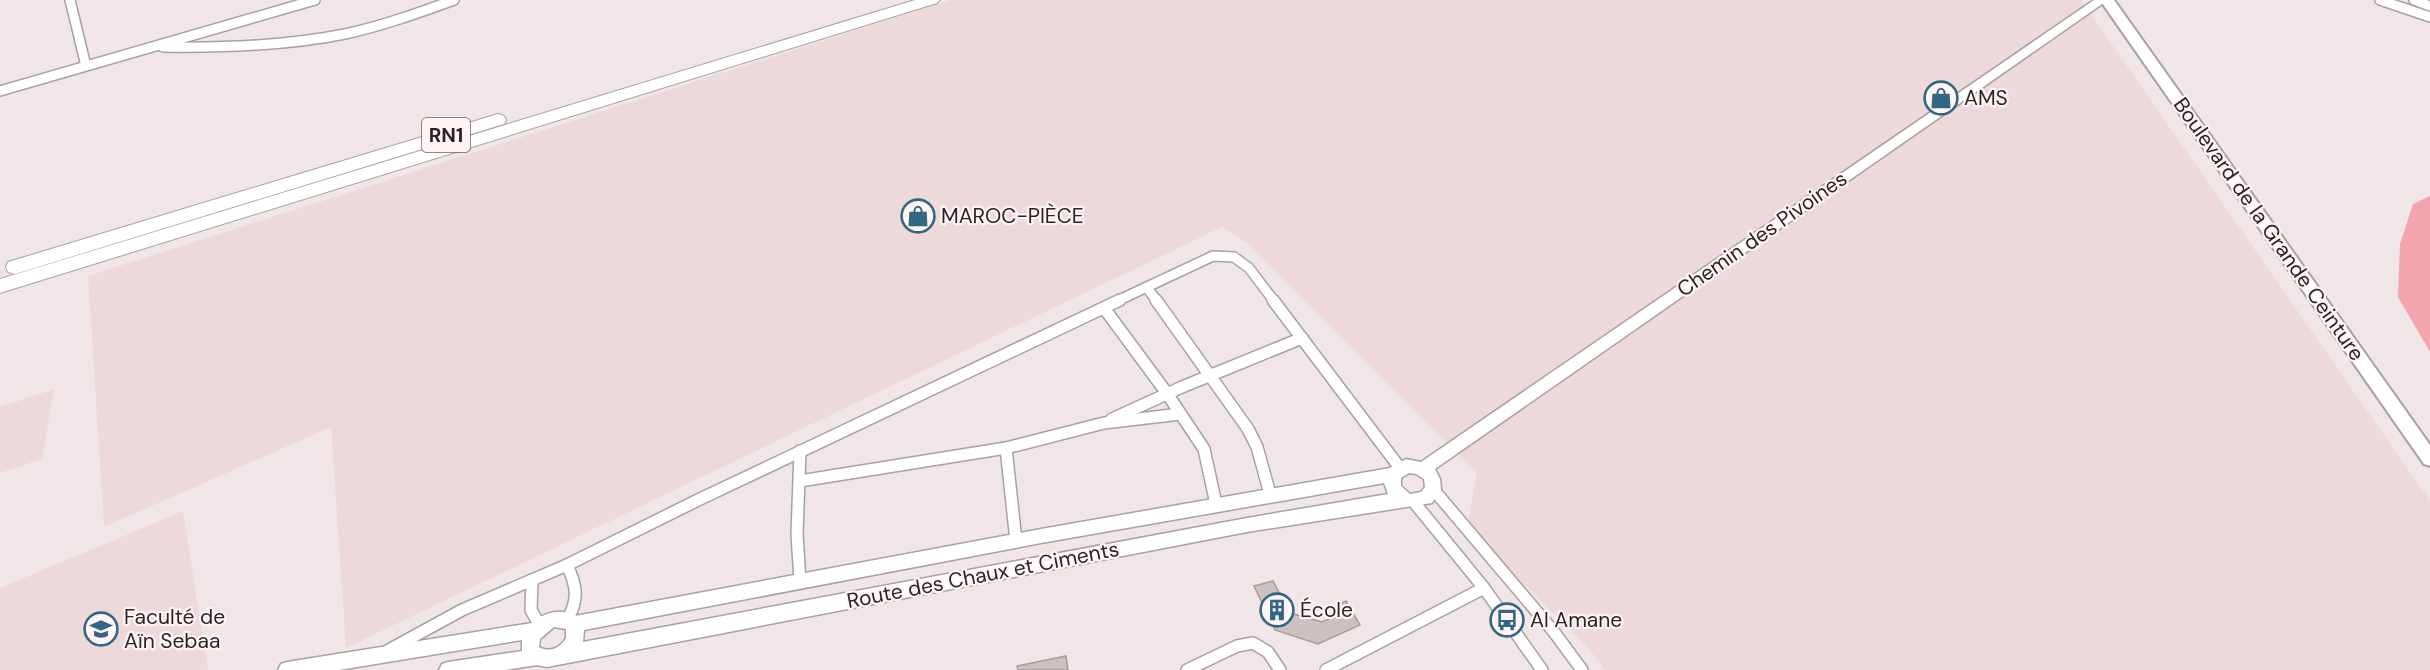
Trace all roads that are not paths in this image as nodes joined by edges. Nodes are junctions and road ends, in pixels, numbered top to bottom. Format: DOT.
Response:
graph roads {
  1 [pos="70,0"];
  2 [pos="270,0"];
  3 [pos="315,0"];
  4 [pos="454,0"];
  5 [pos="894,0"];
  6 [pos="932,0"];
  7 [pos="2102,0"];
  8 [pos="2107,0"];
  9 [pos="2380,0"];
  10 [pos="2414,0"];
  11 [pos="2430,6"];
  12 [pos="275,11"];
  13 [pos="2426,16"];
  14 [pos="149,47"];
  15 [pos="86,66"];
  16 [pos="0,91"];
  17 [pos="104,247"];
  18 [pos="0,262"];
  19 [pos="0,272"];
  20 [pos="0,286"];
  21 [pos="1147,288"];
  22 [pos="0,295"];
  23 [pos="1104,308"];
  24 [pos="1302,338"];
  25 [pos="1212,376"];
  26 [pos="1166,392"];
  27 [pos="1180,414"];
  28 [pos="1104,423"];
  29 [pos="1006,448"];
  30 [pos="800,451"];
  31 [pos="2430,459"];
  32 [pos="1423,469"];
  33 [pos="1397,471"];
  34 [pos="800,481"];
  35 [pos="1433,489"];
  36 [pos="1270,494"];
  37 [pos="1408,500"];
  38 [pos="1216,504"];
  39 [pos="1016,541"];
  40 [pos="567,565"];
  41 [pos="532,580"];
  42 [pos="800,581"];
  43 [pos="1484,588"];
  44 [pos="570,622"];
  45 [pos="538,628"];
  46 [pos="382,654"];
  47 [pos="564,654"];
  48 [pos="536,657"];
  49 [pos="1535,668"];
  50 [pos="287,670"];
  51 [pos="448,670"];
  52 [pos="1186,670"];
  53 [pos="1280,670"];
  54 [pos="1326,670"];
  55 [pos="1582,670"];
  1 -- 15 [label="street"];
  2 -- 12 [label="street"];
  3 -- 12 [label="street"];
  4 -- 14 [label="street"];
  5 -- 17 [label="highway, RN1"];
  6 -- 17 [label="highway, RN1"];
  7 -- 32 [label="street, Chemin des Pivoines"];
  8 -- 31 [label="main road, Boulevard de la Grande Ceinture"];
  9 -- 13 [label="street"];
  10 -- 11 [label="street"];
  11 -- 13 [label="street"];
  12 -- 14 [label="street"];
  14 -- 15 [label="street"];
  15 -- 16 [label="street"];
  17 -- 18 [label="highway"];
  17 -- 19 [label="highway, RN1"];
  17 -- 20 [label="highway, RN1"];
  17 -- 22 [label="highway"];
  21 -- 23 [label="street"];
  21 -- 24 [label="street"];
  21 -- 25 [label="street"];
  23 -- 26 [label="street"];
  23 -- 30 [label="street"];
  24 -- 25 [label="street"];
  24 -- 33 [label="street"];
  25 -- 26 [label="street"];
  25 -- 36 [label="street"];
  26 -- 27 [label="street"];
  26 -- 28 [label="street"];
  27 -- 28 [label="street"];
  27 -- 38 [label="street"];
  28 -- 29 [label="street"];
  29 -- 34 [label="street"];
  29 -- 39 [label="street"];
  30 -- 34 [label="street"];
  30 -- 40 [label="street"];
  32 -- 33 [label="street"];
  32 -- 35 [label="street"];
  33 -- 36 [label="street, Route des Chaux et Ciments"];
  33 -- 37 [label="street"];
  34 -- 42 [label="street"];
  35 -- 37 [label="street"];
  35 -- 55 [label="street"];
  36 -- 38 [label="street, Route des Chaux et Ciments"];
  37 -- 43 [label="street"];
  37 -- 47 [label="street, Route des Chaux et Ciments"];
  38 -- 39 [label="street, Route des Chaux et Ciments"];
  39 -- 42 [label="street, Route des Chaux et Ciments"];
  40 -- 41 [label="street"];
  40 -- 44 [label="street"];
  41 -- 45 [label="street"];
  41 -- 46 [label="street"];
  42 -- 44 [label="street, Route des Chaux et Ciments"];
  43 -- 49 [label="street"];
  43 -- 54 [label="street"];
  44 -- 45 [label="street"];
  44 -- 47 [label="street"];
  45 -- 46 [label="street"];
  45 -- 48 [label="street"];
  46 -- 50 [label="street"];
  47 -- 48 [label="street"];
  48 -- 51 [label="street"];
  52 -- 53 [label="street"];
}
